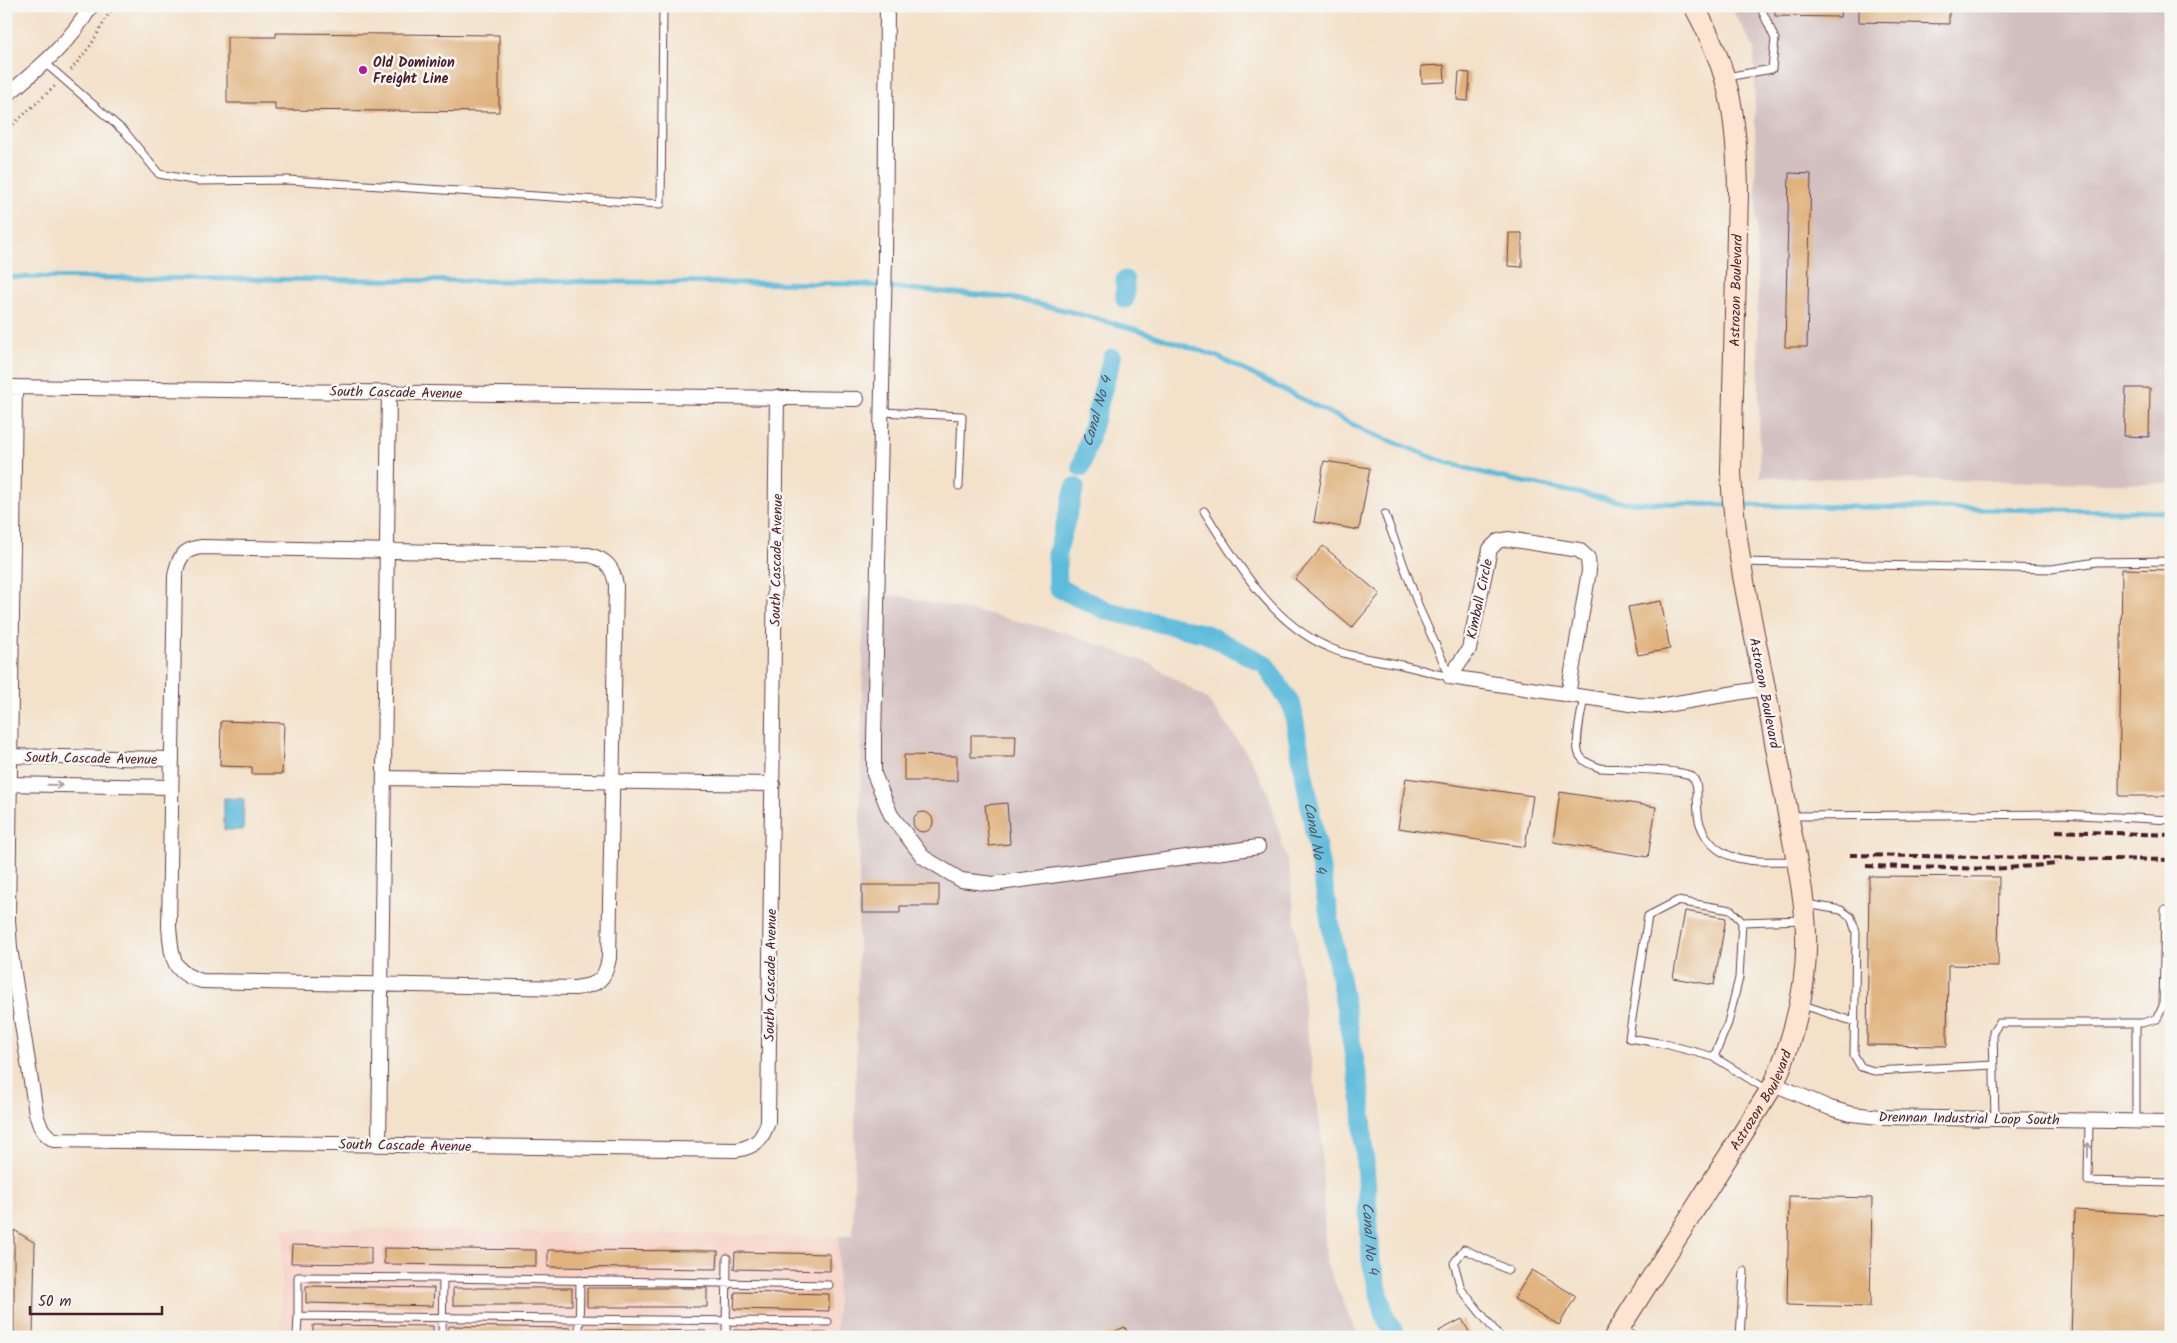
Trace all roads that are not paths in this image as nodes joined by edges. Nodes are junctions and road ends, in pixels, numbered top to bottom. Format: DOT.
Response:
graph roads {
  1 [pos="92,6"];
  2 [pos="663,6"];
  3 [pos="887,6"];
  4 [pos="1694,6"];
  5 [pos="1760,6"];
  6 [pos="45,63"];
  7 [pos="1726,77"];
  8 [pos="6,96"];
  9 [pos="10,387"];
  10 [pos="389,392"];
  11 [pos="778,397"];
  12 [pos="857,399"];
  13 [pos="882,412"];
  14 [pos="959,486"];
  15 [pos="1204,511"];
  16 [pos="1385,514"];
  17 [pos="387,551"];
  18 [pos="1738,554"];
  19 [pos="2171,562"];
  20 [pos="1450,677"];
  21 [pos="1765,688"];
  22 [pos="1568,695"];
  23 [pos="1584,697"];
  24 [pos="8,756"];
  25 [pos="172,759"];
  26 [pos="384,778"];
  27 [pos="612,781"];
  28 [pos="8,784"];
  29 [pos="773,784"];
  30 [pos="170,787"];
  31 [pos="1788,816"];
  32 [pos="2171,820"];
  33 [pos="1258,847"];
  34 [pos="1796,861"];
  35 [pos="2165,910"];
  36 [pos="1804,911"];
  37 [pos="1742,922"];
  38 [pos="382,984"];
  39 [pos="1799,1004"];
  40 [pos="1855,1022"];
  41 [pos="2136,1023"];
  42 [pos="1714,1057"];
  43 [pos="1994,1065"];
  44 [pos="1772,1088"];
  45 [pos="1995,1119"];
  46 [pos="2089,1120"];
  47 [pos="2136,1121"];
  48 [pos="2171,1122"];
  49 [pos="379,1145"];
  50 [pos="2171,1183"];
  51 [pos="727,1258"];
  52 [pos="1508,1270"];
  53 [pos="1744,1271"];
  54 [pos="443,1278"];
  55 [pos="580,1280"];
  56 [pos="726,1282"];
  57 [pos="829,1285"];
  58 [pos="298,1316"];
  59 [pos="443,1318"];
  60 [pos="580,1319"];
  61 [pos="726,1321"];
  62 [pos="828,1322"];
  63 [pos="1616,1333"];
  64 [pos="297,1337"];
  65 [pos="442,1337"];
  66 [pos="580,1337"];
  67 [pos="726,1337"];
  68 [pos="1500,1337"];
  69 [pos="1637,1337"];
  70 [pos="1740,1337"];
  1 -- 6 [label="street"];
  2 -- 6 [label="lane"];
  3 -- 13 [label="street"];
  4 -- 7 [label="main road, Astrozon Boulevard"];
  5 -- 7 [label="lane"];
  6 -- 8 [label="street"];
  7 -- 18 [label="main road, Astrozon Boulevard"];
  9 -- 10 [label="street, South Cascade Avenue"];
  9 -- 24 [label="street, South Cascade Avenue"];
  10 -- 11 [label="street, South Cascade Avenue"];
  10 -- 17 [label="street"];
  11 -- 12 [label="street, South Cascade Avenue"];
  11 -- 29 [label="street, South Cascade Avenue"];
  13 -- 14 [label="lane"];
  13 -- 33 [label="street"];
  15 -- 20 [label="lane"];
  16 -- 20 [label="lane"];
  17 -- 25 [label="street"];
  17 -- 26 [label="street"];
  17 -- 27 [label="street"];
  18 -- 19 [label="lane"];
  18 -- 21 [label="main road, Astrozon Boulevard"];
  20 -- 22 [label="street"];
  20 -- 22 [label="street, Kimball Circle"];
  21 -- 23 [label="street"];
  21 -- 31 [label="main road, Astrozon Boulevard"];
  22 -- 23 [label="street"];
  23 -- 34 [label="lane"];
  24 -- 25 [label="street, South Cascade Avenue"];
  24 -- 28 [label="street, South Cascade Avenue"];
  25 -- 30 [label="street"];
  26 -- 27 [label="street"];
  26 -- 38 [label="street"];
  27 -- 29 [label="street"];
  27 -- 38 [label="street"];
  28 -- 30 [label="street, South Cascade Avenue, one-way"];
  28 -- 49 [label="street, South Cascade Avenue"];
  29 -- 49 [label="street, South Cascade Avenue"];
  30 -- 38 [label="street"];
  31 -- 32 [label="lane"];
  31 -- 34 [label="main road, Astrozon Boulevard"];
  34 -- 36 [label="main road, Astrozon Boulevard"];
  35 -- 41 [label="lane"];
  36 -- 37 [label="lane"];
  36 -- 39 [label="main road, Astrozon Boulevard"];
  36 -- 40 [label="lane"];
  37 -- 42 [label="lane"];
  37 -- 42 [label="lane"];
  38 -- 49 [label="street"];
  39 -- 40 [label="lane"];
  39 -- 44 [label="main road, Astrozon Boulevard"];
  40 -- 43 [label="lane"];
  41 -- 43 [label="lane"];
  41 -- 47 [label="lane"];
  42 -- 44 [label="lane"];
  43 -- 45 [label="lane"];
  44 -- 45 [label="street, Drennan Industrial Loop South"];
  44 -- 63 [label="main road, Astrozon Boulevard"];
  45 -- 46 [label="street, Drennan Industrial Loop South"];
  46 -- 47 [label="street, Drennan Industrial Loop South"];
  50 -- 46 [label="lane, one-way"];
  47 -- 48 [label="street, Drennan Industrial Loop South"];
  51 -- 56 [label="lane"];
  52 -- 68 [label="lane"];
  53 -- 70 [label="lane"];
  54 -- 55 [label="lane"];
  54 -- 58 [label="lane"];
  54 -- 59 [label="lane"];
  55 -- 56 [label="lane"];
  55 -- 60 [label="lane"];
  56 -- 57 [label="lane"];
  56 -- 61 [label="lane"];
  58 -- 59 [label="lane"];
  58 -- 64 [label="lane"];
  59 -- 60 [label="lane"];
  59 -- 65 [label="lane"];
  60 -- 61 [label="lane"];
  60 -- 66 [label="lane"];
  61 -- 62 [label="lane"];
  61 -- 67 [label="lane"];
  63 -- 69 [label="lane"];
}
